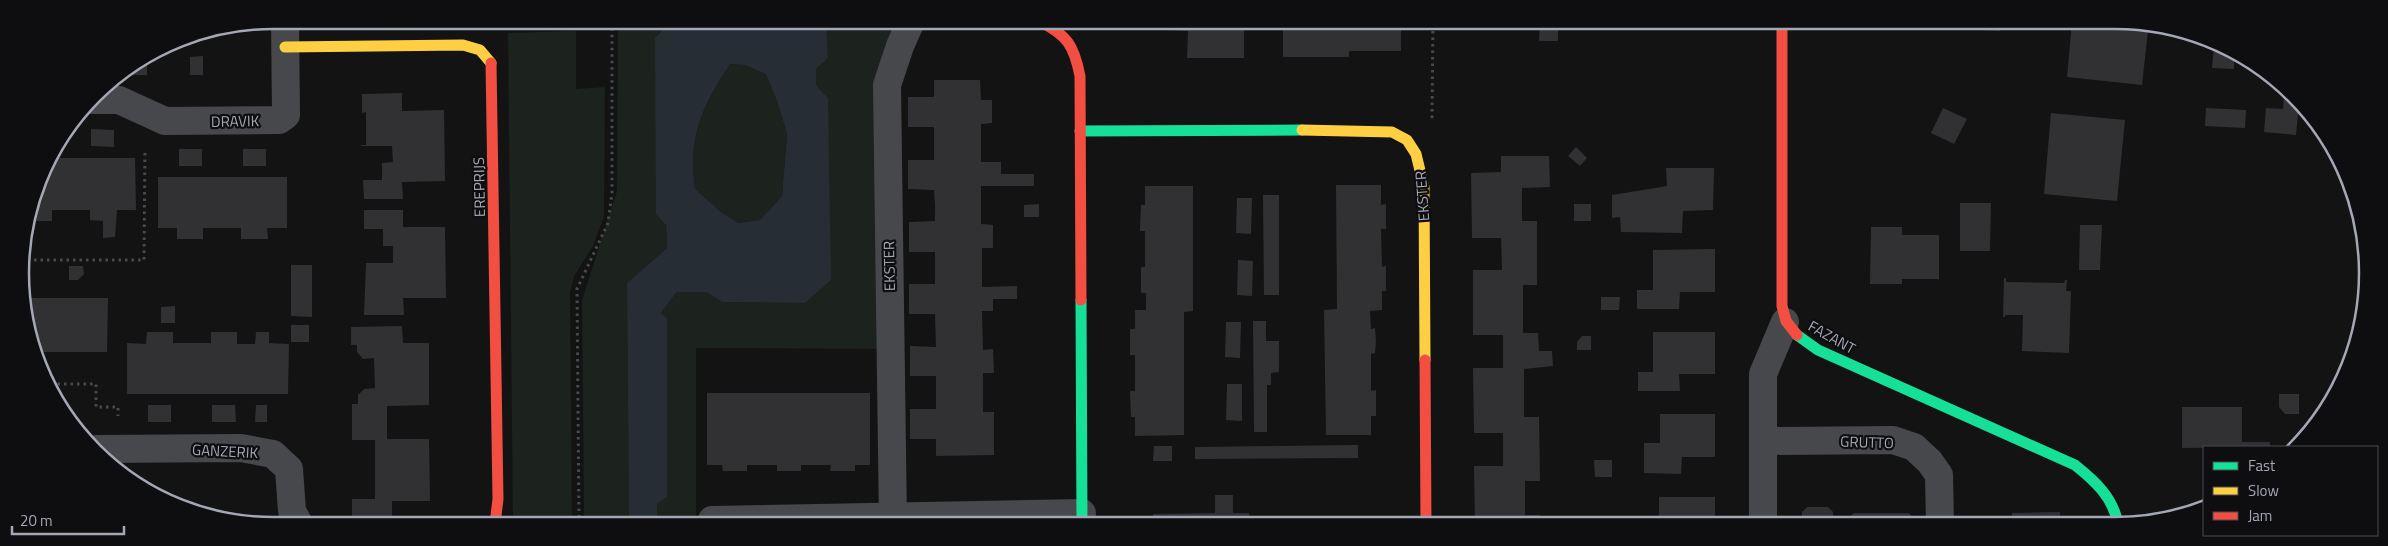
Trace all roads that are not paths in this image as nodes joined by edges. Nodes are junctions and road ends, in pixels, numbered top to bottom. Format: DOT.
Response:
graph roads {
  1 [pos="284,29"];
  2 [pos="907,29"];
  3 [pos="1056,29"];
  4 [pos="1782,29"];
  5 [pos="285,47"];
  6 [pos="100,100"];
  7 [pos="1080,131"];
  8 [pos="1785,322"];
  9 [pos="1763,441"];
  10 [pos="108,449"];
  11 [pos="295,517"];
  12 [pos="496,517"];
  13 [pos="893,517"];
  14 [pos="1082,517"];
  15 [pos="1426,517"];
  16 [pos="1763,517"];
  17 [pos="1940,517"];
  18 [pos="2117,517"];
  1 -- 5 [label="street, DRAVIK"];
  2 -- 13 [label="street, EKSTER"];
  3 -- 7 [label="street"];
  4 -- 8 [label="street"];
  5 -- 6 [label="street, DRAVIK"];
  5 -- 12 [label="street, EREPRIJS"];
  7 -- 14 [label="street"];
  7 -- 15 [label="street, EKSTER"];
  8 -- 9 [label="street"];
  8 -- 18 [label="street, FAZANT"];
  9 -- 16 [label="street"];
  9 -- 17 [label="street, GRUTTO"];
  10 -- 11 [label="street, GANZERIK"];
}
